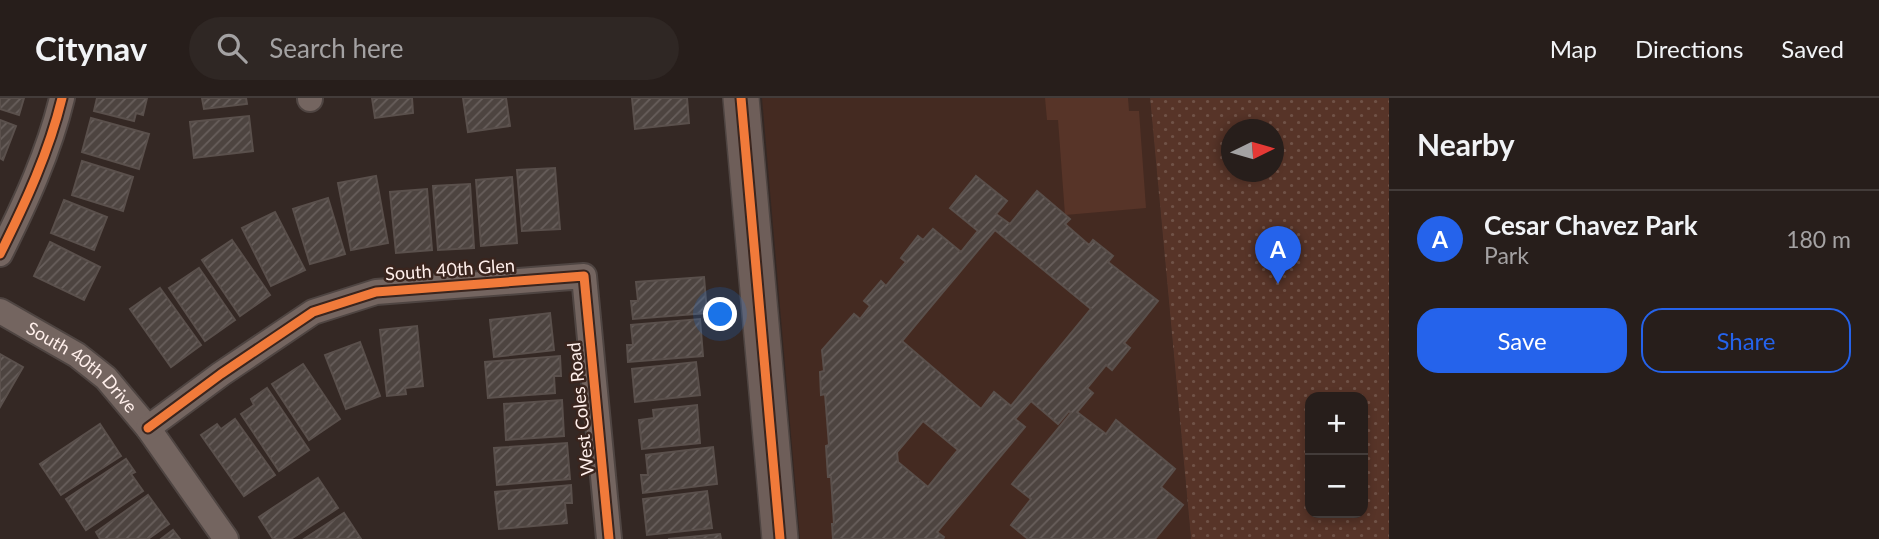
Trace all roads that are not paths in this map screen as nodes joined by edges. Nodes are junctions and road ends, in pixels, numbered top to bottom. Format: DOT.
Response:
graph roads {
  1 [pos="62,98"];
  2 [pos="741,98"];
  3 [pos="0,254"];
  4 [pos="584,276"];
  5 [pos="0,311"];
  6 [pos="148,428"];
  7 [pos="226,539"];
  8 [pos="609,539"];
  9 [pos="780,539"];
  1 -- 3 [label="street"];
  2 -- 9 [label="street"];
  4 -- 6 [label="street, South 40th Glen"];
  4 -- 8 [label="street, West Coles Road"];
  5 -- 6 [label="street, South 40th Drive"];
  6 -- 7 [label="street, South 40th Drive"];
}
